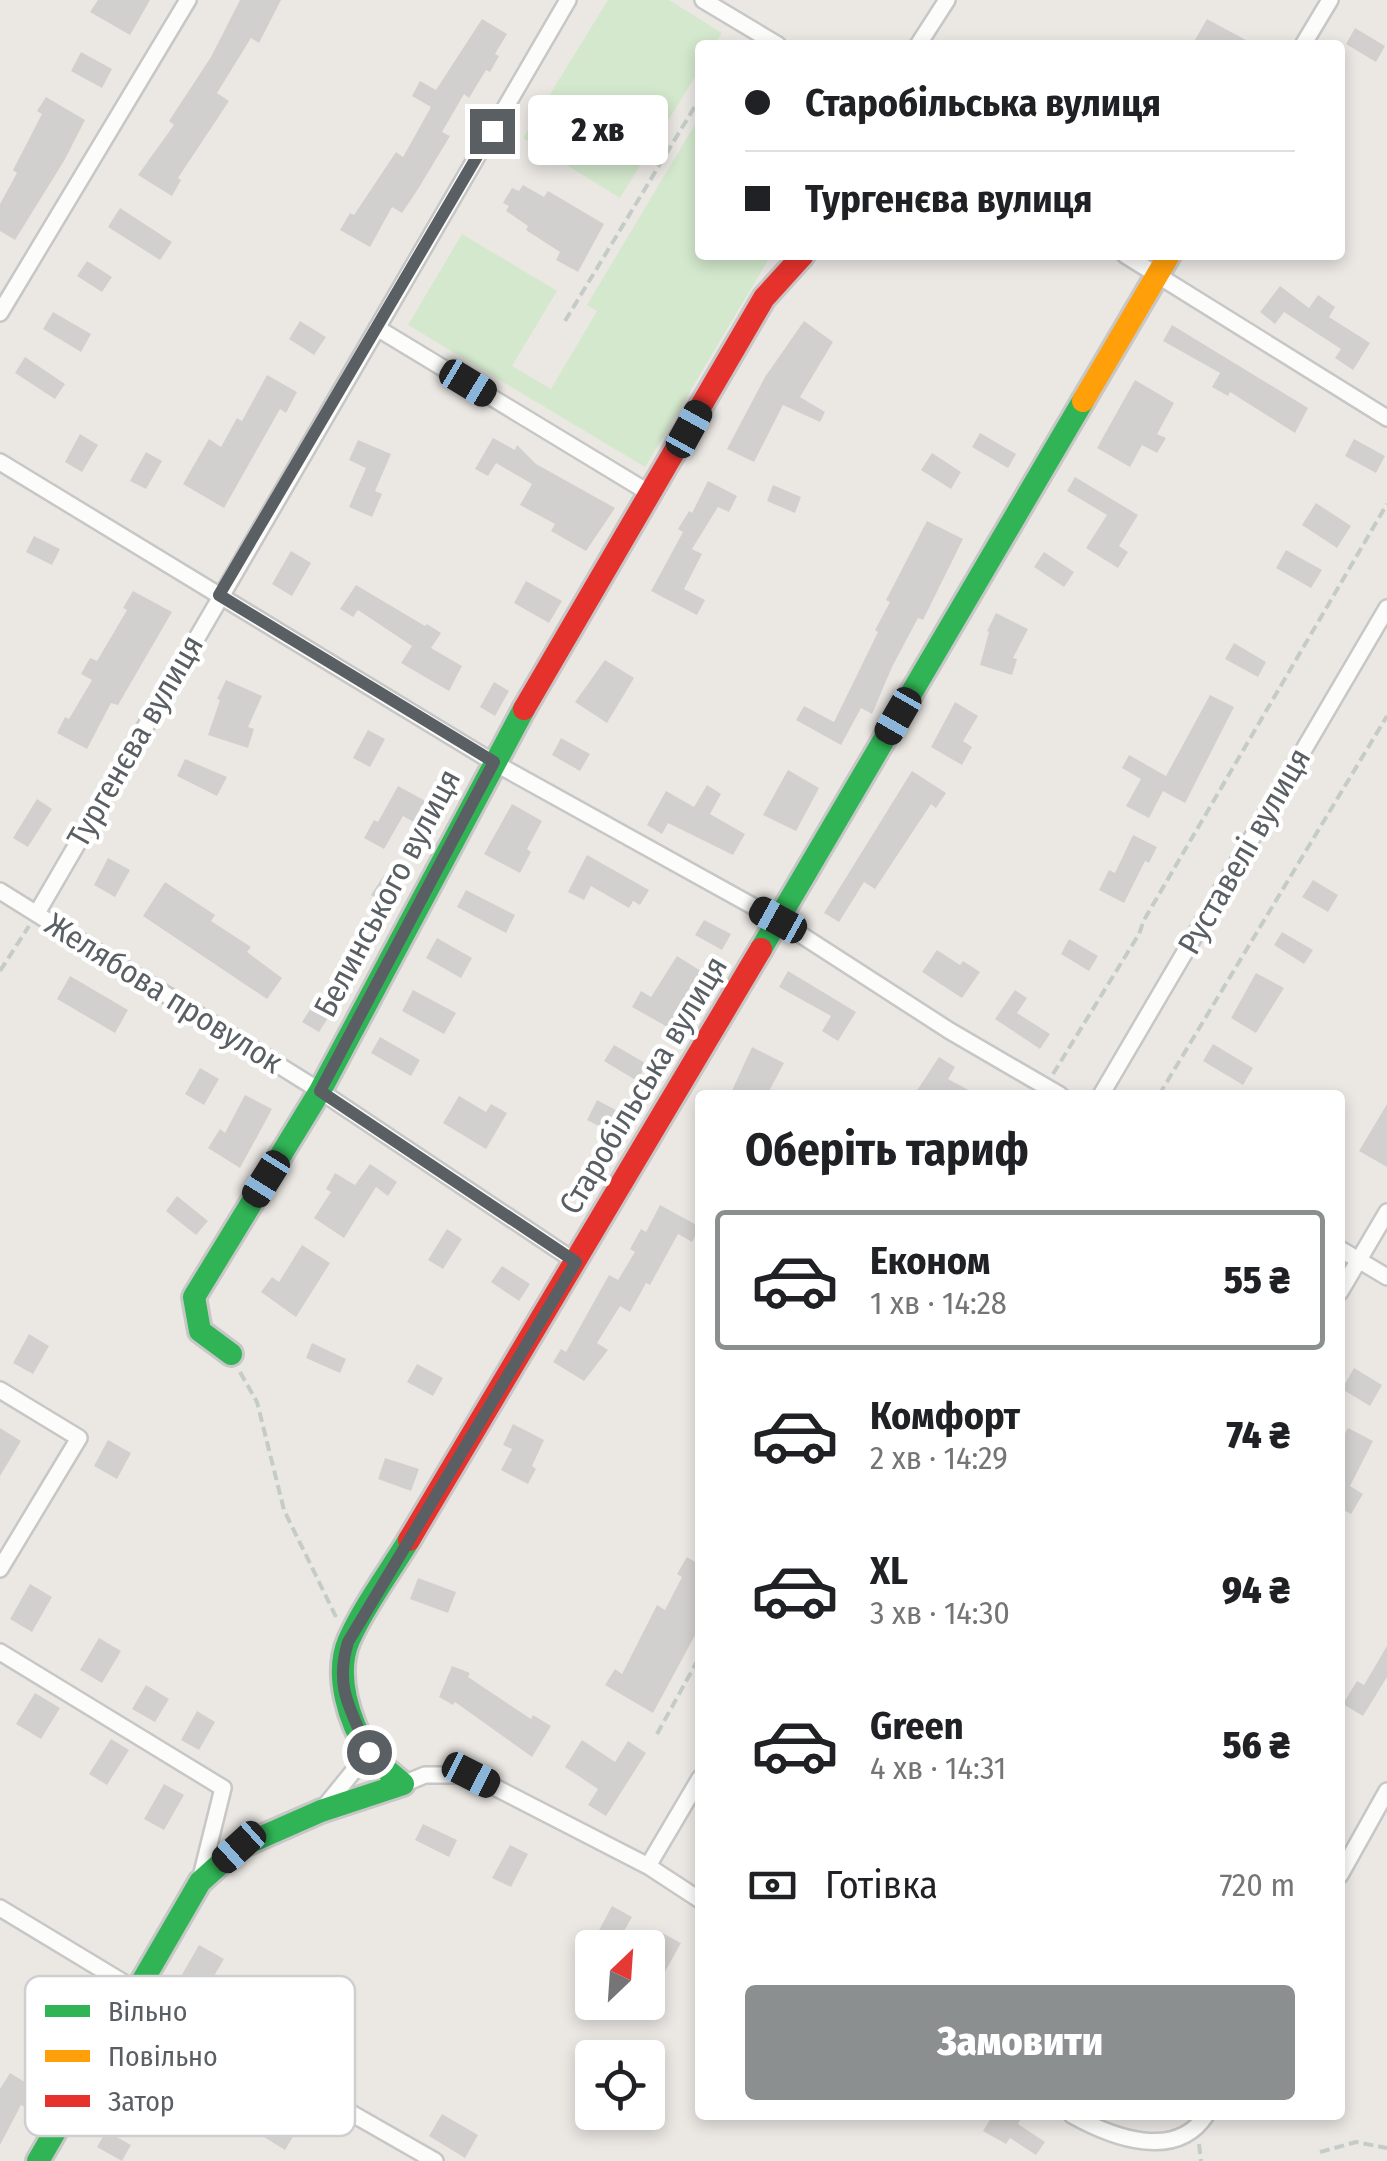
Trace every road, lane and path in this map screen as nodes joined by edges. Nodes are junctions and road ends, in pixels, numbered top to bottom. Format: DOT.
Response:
graph roads {
  1 [pos="188,0"];
  2 [pos="568,0"];
  3 [pos="702,0"];
  4 [pos="948,0"];
  5 [pos="1330,0"];
  6 [pos="770,40"];
  7 [pos="921,40"];
  8 [pos="1306,40"];
  9 [pos="695,106"];
  10 [pos="798,260"];
  11 [pos="1163,264"];
  12 [pos="0,313"];
  13 [pos="565,321"];
  14 [pos="377,328"];
  15 [pos="1387,418"];
  16 [pos="0,462"];
  17 [pos="652,494"];
  18 [pos="1387,504"];
  19 [pos="219,595"];
  20 [pos="1387,608"];
  21 [pos="1387,716"];
  22 [pos="494,762"];
  23 [pos="0,891"];
  24 [pos="37,913"];
  25 [pos="778,920"];
  26 [pos="0,971"];
  27 [pos="1045,1086"];
  28 [pos="1052,1090"];
  29 [pos="1104,1090"];
  30 [pos="1162,1090"];
  31 [pos="320,1091"];
  32 [pos="1387,1212"];
  33 [pos="1345,1252"];
  34 [pos="1358,1259"];
  35 [pos="576,1262"];
  36 [pos="1387,1276"];
  37 [pos="1345,1283"];
  38 [pos="231,1354"];
  39 [pos="0,1390"];
  40 [pos="0,1570"];
  41 [pos="348,1642"];
  42 [pos="0,1652"];
  43 [pos="695,1665"];
  44 [pos="658,1734"];
  45 [pos="369,1752"];
  46 [pos="402,1784"];
  47 [pos="695,1786"];
  48 [pos="1387,1791"];
  49 [pos="321,1811"];
  50 [pos="648,1866"];
  51 [pos="1345,1866"];
  52 [pos="200,1882"];
  53 [pos="695,1897"];
  54 [pos="0,1908"];
  55 [pos="113,1976"];
  56 [pos="148,1976"];
  57 [pos="355,2116"];
  58 [pos="1081,2120"];
  59 [pos="1202,2122"];
  60 [pos="53,2136"];
  61 [pos="1387,2148"];
  62 [pos="1320,2152"];
  63 [pos="38,2161"];
  64 [pos="433,2161"];
  1 -- 12 [label="street"];
  2 -- 14 [label="street, Тургенєва вулиця"];
  3 -- 6 [label="street"];
  4 -- 7 [label="street"];
  5 -- 8 [label="street"];
  9 -- 13 [label="path"];
  10 -- 17 [label="street, Белинського вулиця"];
  11 -- 15 [label="street"];
  11 -- 25 [label="street, Старобільська вулиця"];
  14 -- 17 [label="street"];
  14 -- 19 [label="street, Тургенєва вулиця"];
  16 -- 19 [label="street"];
  17 -- 22 [label="street, Белинського вулиця"];
  18 -- 27 [label="path"];
  19 -- 22 [label="street"];
  19 -- 24 [label="street, Тургенєва вулиця"];
  20 -- 29 [label="street, Руставелі вулиця"];
  21 -- 30 [label="path"];
  22 -- 25 [label="street"];
  22 -- 31 [label="street, Белинського вулиця"];
  23 -- 24 [label="street, Желябова провулок"];
  24 -- 26 [label="path"];
  24 -- 31 [label="street, Желябова провулок"];
  25 -- 27 [label="street"];
  25 -- 35 [label="street, Старобільська вулиця"];
  27 -- 28 [label="street"];
  31 -- 35 [label="street, Желябова провулок"];
  31 -- 38 [label="street, Белинського вулиця"];
  32 -- 34 [label="street"];
  33 -- 34 [label="street"];
  34 -- 36 [label="street"];
  34 -- 37 [label="street"];
  35 -- 41 [label="street, Старобільська вулиця"];
  38 -- 41 [label="path"];
  39 -- 40 [label="street"];
  41 -- 45 [label="street, Старобільська вулиця"];
  42 -- 52 [label="street"];
  43 -- 44 [label="path"];
  45 -- 46 [label="street, Старобільська вулиця"];
  45 -- 49 [label="street"];
  46 -- 49 [label="street"];
  46 -- 50 [label="street"];
  47 -- 50 [label="street"];
  48 -- 51 [label="street"];
  49 -- 52 [label="street"];
  50 -- 53 [label="street"];
  52 -- 56 [label="street"];
  54 -- 55 [label="street"];
  57 -- 64 [label="street"];
  58 -- 59 [label="street"];
  60 -- 63 [label="street"];
  61 -- 62 [label="path"];
}
